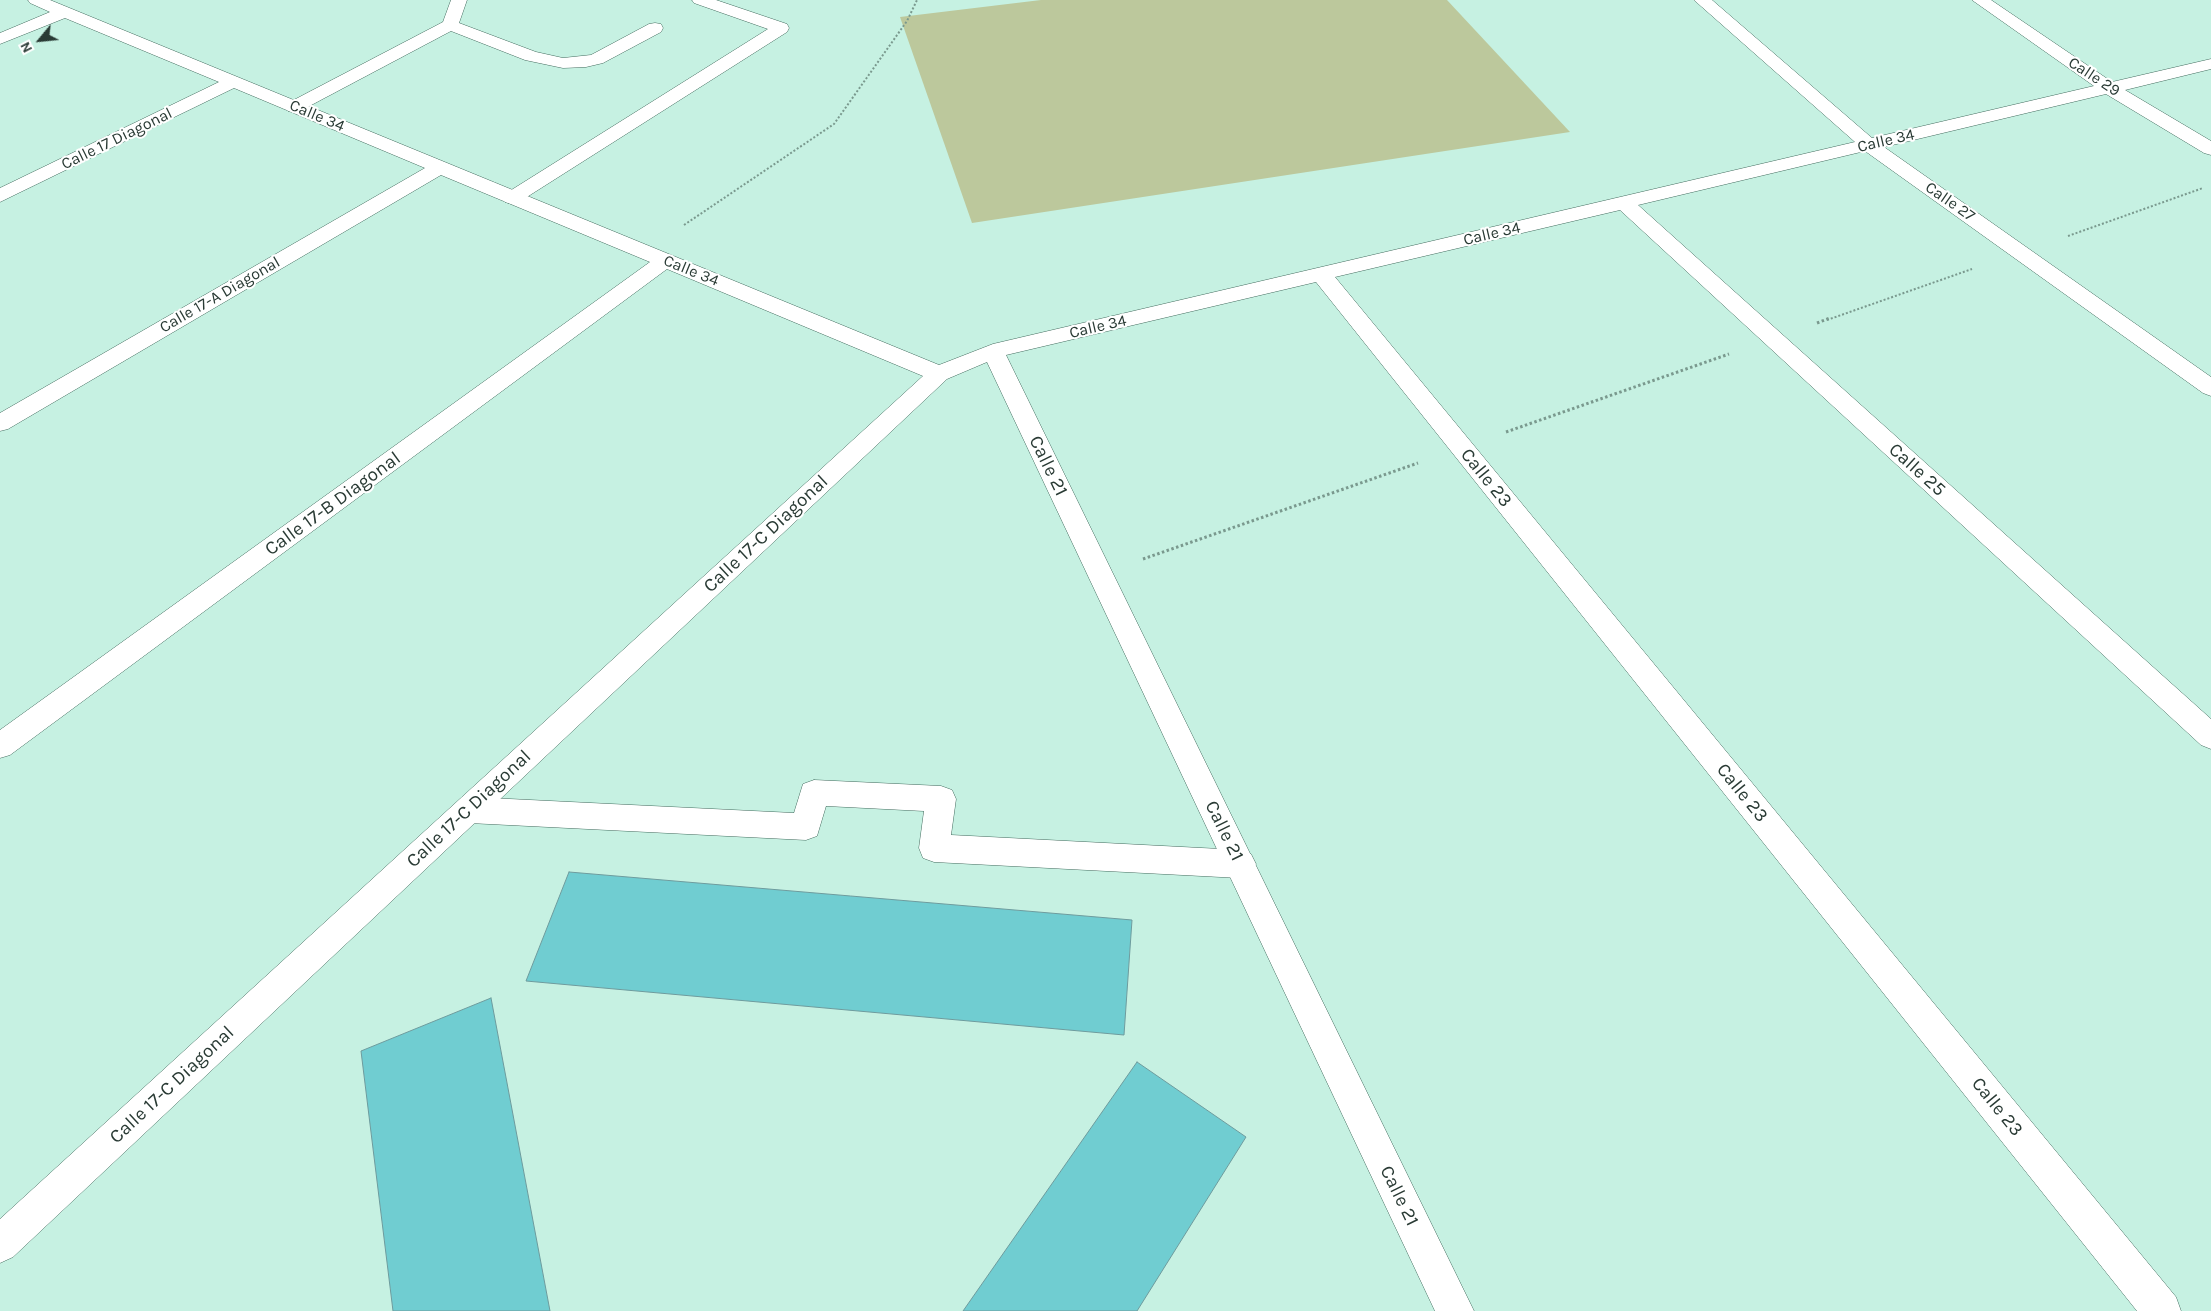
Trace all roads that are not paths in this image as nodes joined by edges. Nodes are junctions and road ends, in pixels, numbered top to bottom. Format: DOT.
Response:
graph roads {
  1 [pos="36,0"];
  2 [pos="459,0"];
  3 [pos="700,0"];
  4 [pos="1702,0"];
  5 [pos="1980,0"];
  6 [pos="64,12"];
  7 [pos="450,25"];
  8 [pos="655,28"];
  9 [pos="0,39"];
  10 [pos="2211,64"];
  11 [pos="233,82"];
  12 [pos="2109,88"];
  13 [pos="294,107"];
  14 [pos="1869,145"];
  15 [pos="2211,149"];
  16 [pos="439,168"];
  17 [pos="0,196"];
  18 [pos="512,198"];
  19 [pos="1624,203"];
  20 [pos="665,261"];
  21 [pos="1321,274"];
  22 [pos="993,351"];
  23 [pos="938,374"];
  24 [pos="2211,388"];
  25 [pos="0,423"];
  26 [pos="2211,737"];
  27 [pos="0,746"];
  28 [pos="469,810"];
  29 [pos="1240,864"];
  30 [pos="0,1244"];
  31 [pos="1455,1311"];
  32 [pos="2162,1311"];
  1 -- 6 [label="street, Calle 34"];
  2 -- 7 [label="street"];
  3 -- 18 [label="street"];
  4 -- 14 [label="street, Calle 27"];
  5 -- 12 [label="street, Calle 29"];
  6 -- 9 [label="street"];
  6 -- 11 [label="street, Calle 34"];
  7 -- 8 [label="street"];
  7 -- 13 [label="street"];
  10 -- 12 [label="street, Calle 34"];
  11 -- 13 [label="street, Calle 34"];
  11 -- 17 [label="street, Calle 17 Diagonal"];
  12 -- 14 [label="street, Calle 34"];
  12 -- 15 [label="street, Calle 29"];
  13 -- 16 [label="street, Calle 34"];
  14 -- 19 [label="street, Calle 34"];
  14 -- 24 [label="street, Calle 27"];
  16 -- 18 [label="street, Calle 34"];
  16 -- 25 [label="street, Calle 17-A Diagonal"];
  18 -- 20 [label="street, Calle 34"];
  19 -- 21 [label="street, Calle 34"];
  19 -- 26 [label="street, Calle 25"];
  20 -- 23 [label="street, Calle 34"];
  20 -- 27 [label="street, Calle 17-B Diagonal"];
  21 -- 22 [label="street, Calle 34"];
  21 -- 32 [label="street, Calle 23"];
  22 -- 23 [label="street, Calle 34"];
  22 -- 29 [label="street, Calle 21"];
  23 -- 28 [label="street, Calle 17-C Diagonal"];
  28 -- 29 [label="street"];
  28 -- 30 [label="street, Calle 17-C Diagonal"];
  29 -- 31 [label="street, Calle 21"];
}
